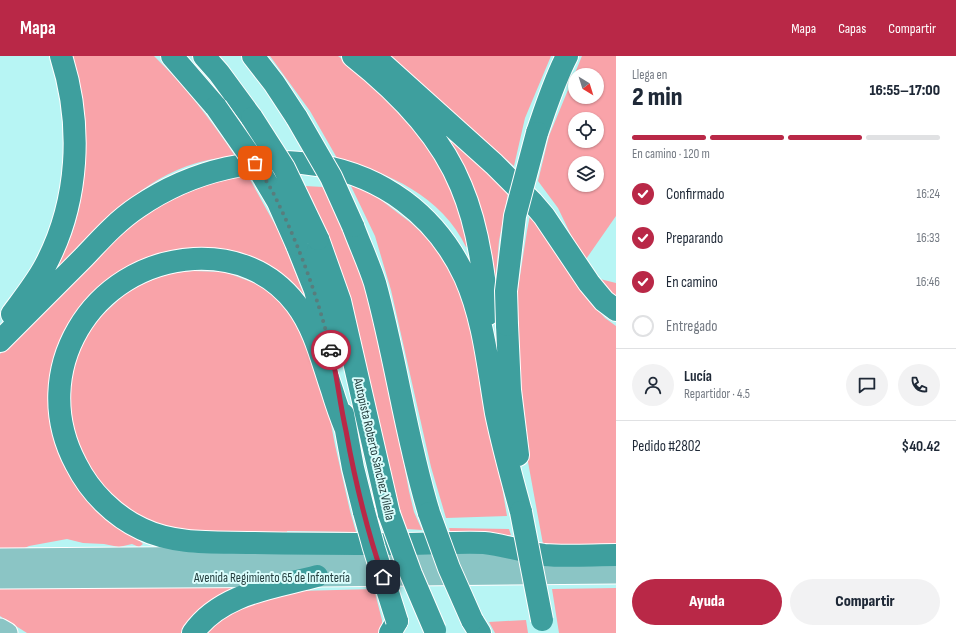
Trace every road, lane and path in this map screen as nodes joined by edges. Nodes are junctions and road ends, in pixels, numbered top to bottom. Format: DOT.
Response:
graph roads {
  1 [pos="61,56"];
  2 [pos="172,56"];
  3 [pos="204,56"];
  4 [pos="253,56"];
  5 [pos="353,56"];
  6 [pos="374,56"];
  7 [pos="567,56"];
  8 [pos="573,56"];
  9 [pos="539,127"];
  10 [pos="308,242"];
  11 [pos="616,310"];
  12 [pos="0,328"];
  13 [pos="0,341"];
  14 [pos="487,360"];
  15 [pos="345,427"];
  16 [pos="522,512"];
  17 [pos="545,555"];
  18 [pos="616,555"];
  19 [pos="0,559"];
  20 [pos="616,573"];
  21 [pos="317,576"];
  22 [pos="0,578"];
  23 [pos="476,626"];
  24 [pos="544,626"];
  25 [pos="0,629"];
  26 [pos="396,629"];
  27 [pos="435,631"];
  28 [pos="7,633"];
  29 [pos="193,633"];
  1 -- 12 [label="highway"];
  2 -- 10 [label="highway, bridge"];
  3 -- 10 [label="highway, Autopista Roberto Sánchez Vilella, bridge"];
  4 -- 23 [label="highway, bridge"];
  5 -- 14 [label="highway"];
  6 -- 11 [label="highway"];
  7 -- 9 [label="highway"];
  8 -- 9 [label="highway"];
  9 -- 16 [label="highway, bridge"];
  10 -- 15 [label="highway"];
  10 -- 27 [label="highway, Autopista Roberto Sánchez Vilella, bridge"];
  13 -- 14 [label="highway"];
  14 -- 16 [label="highway"];
  15 -- 17 [label="highway"];
  15 -- 26 [label="highway, bridge"];
  16 -- 24 [label="highway, bridge"];
  17 -- 18 [label="highway, Avenida Regimiento 65 de Infantería"];
  17 -- 19 [label="main road, Avenida Regimiento 65 de Infantería"];
  20 -- 21 [label="main road, Avenida Regimiento 65 de Infantería"];
  21 -- 22 [label="main road, Avenida Regimiento 65 de Infantería"];
  21 -- 29 [label="highway"];
  25 -- 28 [label="main road"];
}
